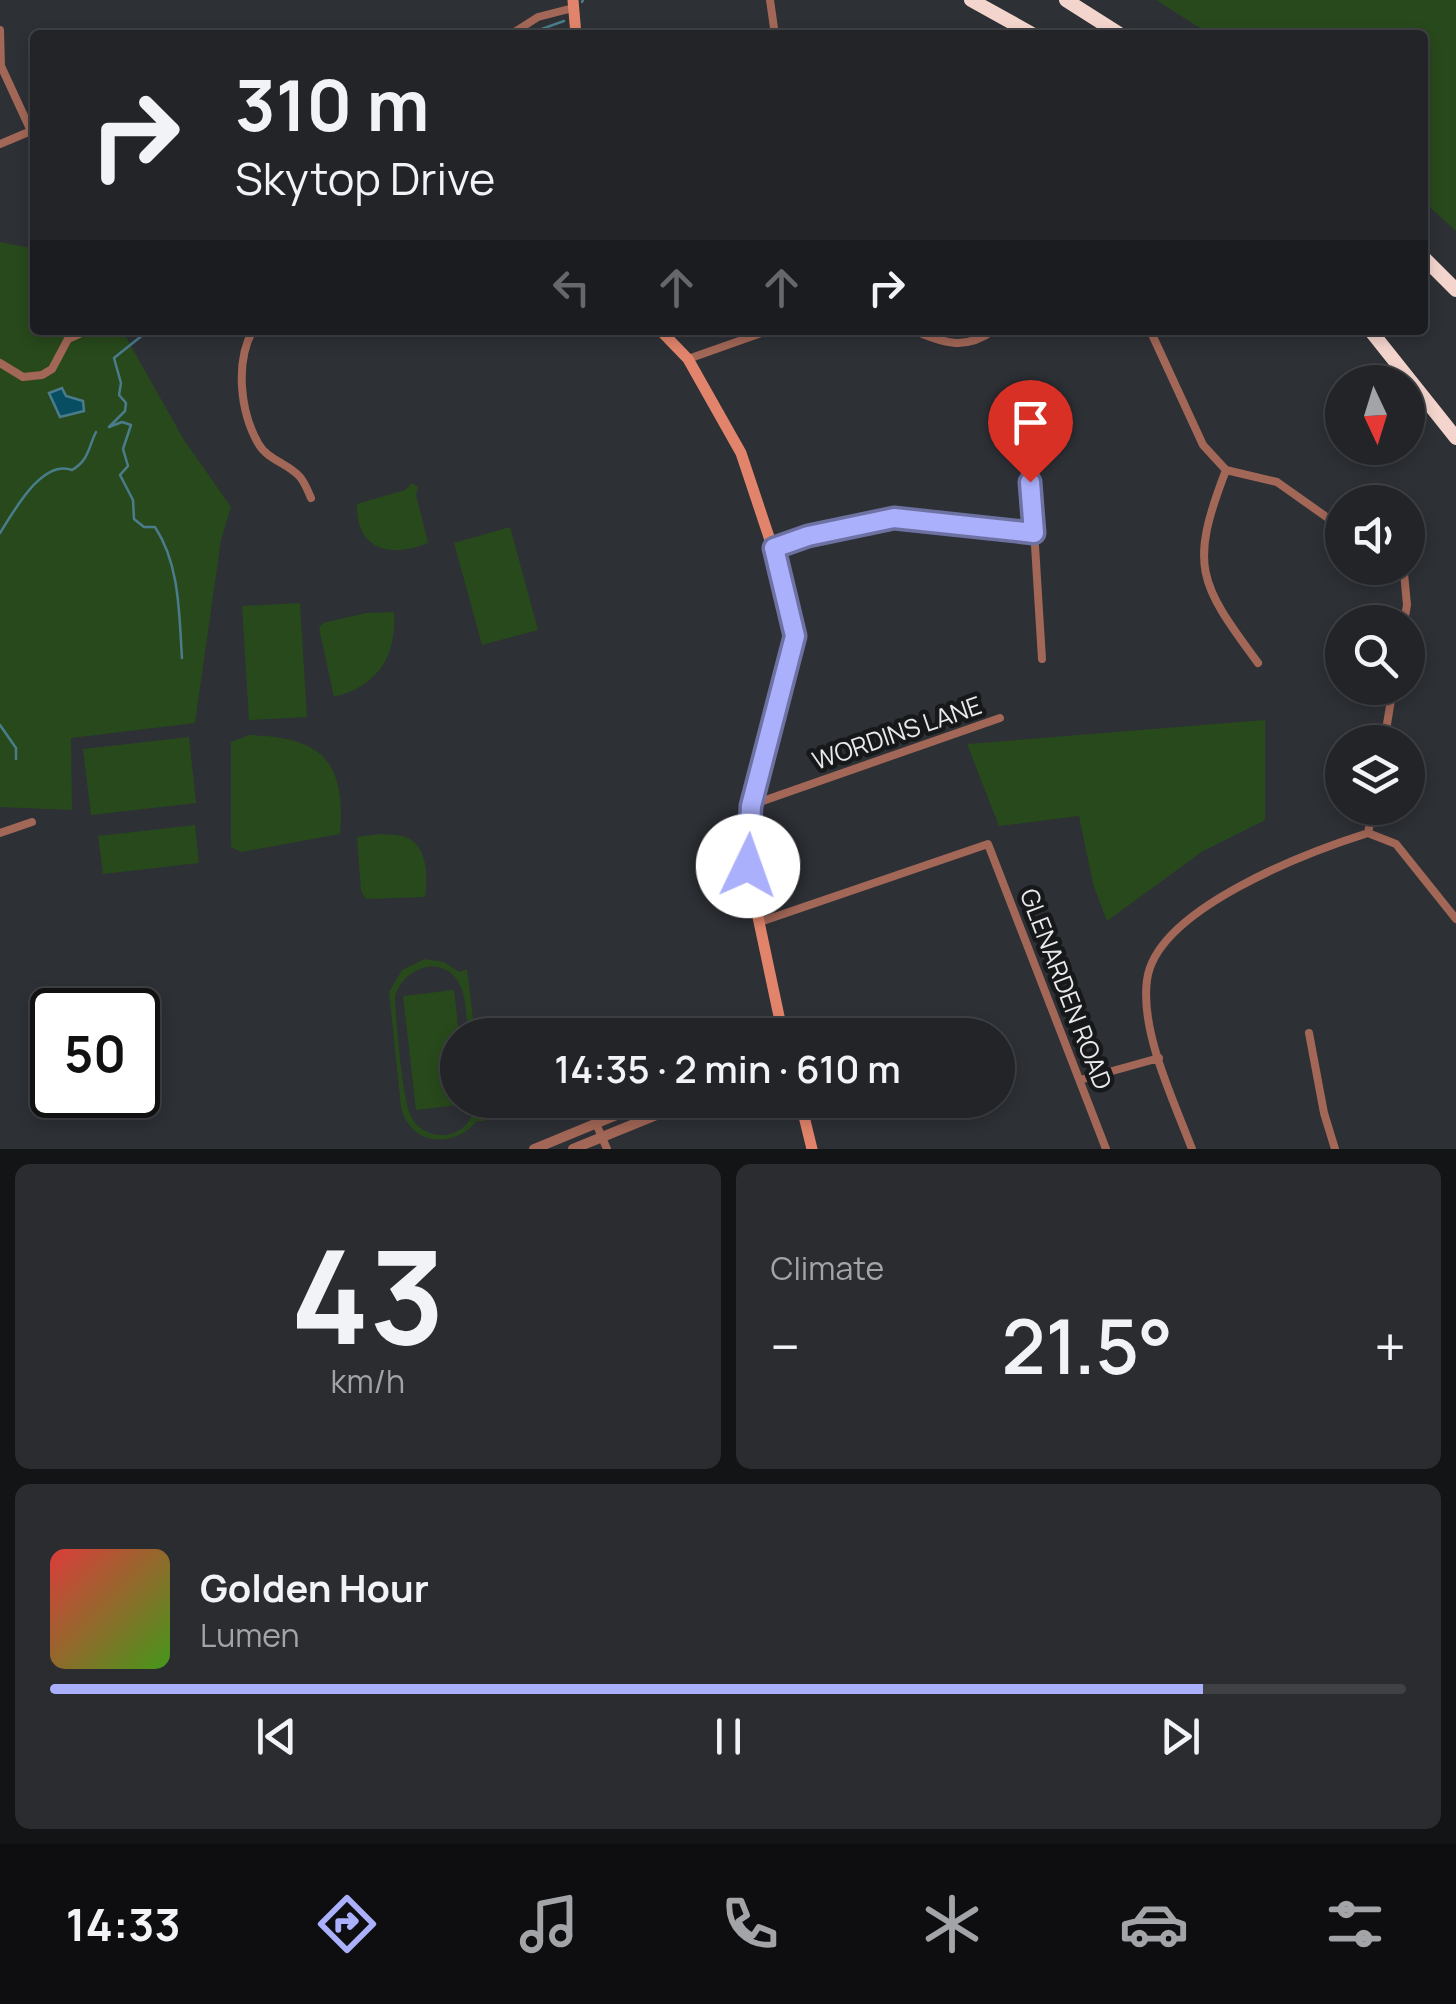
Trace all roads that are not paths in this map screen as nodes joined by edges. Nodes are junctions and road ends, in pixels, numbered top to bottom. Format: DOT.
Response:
graph roads {
  1 [pos="770,0"];
  2 [pos="971,0"];
  3 [pos="980,0"];
  4 [pos="1066,0"];
  5 [pos="1076,0"];
  6 [pos="573,4"];
  7 [pos="0,30"];
  8 [pos="518,30"];
  9 [pos="576,30"];
  10 [pos="775,30"];
  11 [pos="1025,30"];
  12 [pos="1026,30"];
  13 [pos="1114,30"];
  14 [pos="1115,30"];
  15 [pos="30,125"];
  16 [pos="30,134"];
  17 [pos="0,144"];
  18 [pos="1428,262"];
  19 [pos="1456,290"];
  20 [pos="76,335"];
  21 [pos="250,335"];
  22 [pos="665,335"];
  23 [pos="756,335"];
  24 [pos="924,335"];
  25 [pos="986,335"];
  26 [pos="1152,335"];
  27 [pos="1374,335"];
  28 [pos="688,359"];
  29 [pos="0,363"];
  30 [pos="1456,438"];
  31 [pos="1226,470"];
  32 [pos="1030,482"];
  33 [pos="311,498"];
  34 [pos="1325,516"];
  35 [pos="1034,533"];
  36 [pos="774,548"];
  37 [pos="1042,659"];
  38 [pos="1258,663"];
  39 [pos="1000,718"];
  40 [pos="751,806"];
  41 [pos="32,822"];
  42 [pos="1369,825"];
  43 [pos="0,833"];
  44 [pos="1368,833"];
  45 [pos="1456,919"];
  46 [pos="760,922"];
  47 [pos="779,1018"];
  48 [pos="1310,1033"];
  49 [pos="1159,1058"];
  50 [pos="1080,1080"];
  51 [pos="606,1118"];
  52 [pos="648,1118"];
  53 [pos="807,1118"];
  54 [pos="595,1122"];
  55 [pos="602,1136"];
  56 [pos="534,1149"];
  57 [pos="573,1149"];
  58 [pos="607,1149"];
  59 [pos="812,1149"];
  60 [pos="1106,1149"];
  61 [pos="1192,1149"];
  62 [pos="1335,1149"];
  1 -- 10 [label="street"];
  2 -- 11 [label="highway"];
  3 -- 12 [label="highway"];
  4 -- 13 [label="highway"];
  5 -- 14 [label="highway"];
  6 -- 8 [label="street"];
  6 -- 9 [label="main road"];
  7 -- 15 [label="street"];
  16 -- 17 [label="street"];
  18 -- 19 [label="highway"];
  20 -- 29 [label="street"];
  21 -- 33 [label="street"];
  22 -- 28 [label="main road"];
  23 -- 28 [label="street"];
  24 -- 25 [label="street"];
  26 -- 31 [label="street"];
  27 -- 30 [label="highway"];
  28 -- 36 [label="main road"];
  31 -- 34 [label="street"];
  31 -- 38 [label="street"];
  32 -- 35 [label="street"];
  35 -- 36 [label="street"];
  35 -- 37 [label="street"];
  36 -- 40 [label="main road"];
  39 -- 40 [label="street, WORDINS LANE"];
  40 -- 46 [label="main road"];
  41 -- 43 [label="street"];
  42 -- 44 [label="street"];
  44 -- 45 [label="street"];
  44 -- 49 [label="street"];
  46 -- 47 [label="main road"];
  46 -- 50 [label="street, GLENARDEN ROAD"];
  48 -- 62 [label="street"];
  49 -- 50 [label="street"];
  49 -- 61 [label="street"];
  50 -- 60 [label="street, GLENARDEN ROAD"];
  51 -- 54 [label="street"];
  52 -- 55 [label="street"];
  53 -- 59 [label="main road"];
  54 -- 55 [label="street"];
  54 -- 56 [label="street"];
  55 -- 57 [label="street"];
  55 -- 58 [label="street"];
}
